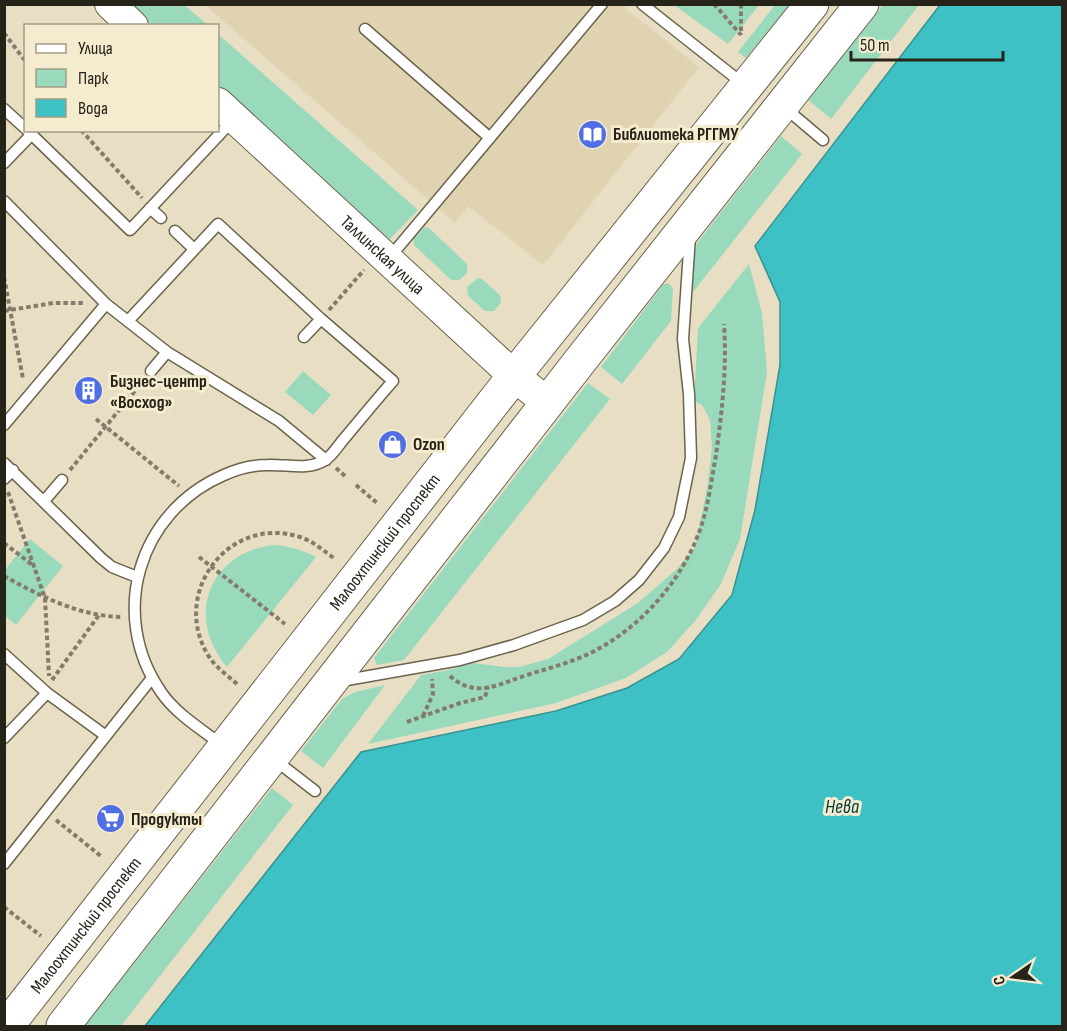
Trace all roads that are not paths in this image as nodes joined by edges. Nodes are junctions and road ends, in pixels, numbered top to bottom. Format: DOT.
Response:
graph roads {
  1 [pos="110,4"];
  2 [pos="602,4"];
  3 [pos="642,4"];
  4 [pos="812,4"];
  5 [pos="862,4"];
  6 [pos="131,24"];
  7 [pos="365,29"];
  8 [pos="747,87"];
  9 [pos="783,106"];
  10 [pos="4,109"];
  11 [pos="226,110"];
  12 [pos="24,128"];
  13 [pos="28,132"];
  14 [pos="209,132"];
  15 [pos="490,138"];
  16 [pos="823,140"];
  17 [pos="4,163"];
  18 [pos="4,201"];
  19 [pos="150,208"];
  20 [pos="161,218"];
  21 [pos="691,223"];
  22 [pos="175,231"];
  23 [pos="194,249"];
  24 [pos="384,256"];
  25 [pos="106,304"];
  26 [pos="321,319"];
  27 [pos="128,321"];
  28 [pos="304,337"];
  29 [pos="167,352"];
  30 [pos="151,371"];
  31 [pos="514,376"];
  32 [pos="548,404"];
  33 [pos="4,425"];
  34 [pos="326,460"];
  35 [pos="9,466"];
  36 [pos="62,480"];
  37 [pos="4,481"];
  38 [pos="44,501"];
  39 [pos="137,577"];
  40 [pos="4,654"];
  41 [pos="152,678"];
  42 [pos="329,683"];
  43 [pos="47,693"];
  44 [pos="106,736"];
  45 [pos="4,738"];
  46 [pos="225,747"];
  47 [pos="273,758"];
  48 [pos="315,791"];
  49 [pos="4,864"];
  50 [pos="7,1026"];
  51 [pos="63,1026"];
  1 -- 6 [label="street"];
  2 -- 15 [label="lane"];
  3 -- 8 [label="lane"];
  4 -- 8 [label="main road, Малоохтинский проспект"];
  5 -- 9 [label="main road"];
  7 -- 15 [label="lane"];
  8 -- 31 [label="main road, Малоохтинский проспект"];
  9 -- 16 [label="lane"];
  9 -- 21 [label="main road"];
  10 -- 12 [label="lane"];
  11 -- 24 [label="street, Таллинская улица"];
  13 -- 17 [label="lane"];
  13 -- 19 [label="lane"];
  14 -- 19 [label="lane"];
  15 -- 24 [label="lane"];
  18 -- 25 [label="lane"];
  19 -- 20 [label="lane"];
  21 -- 32 [label="main road"];
  21 -- 42 [label="lane"];
  22 -- 23 [label="lane"];
  23 -- 26 [label="lane"];
  23 -- 27 [label="lane"];
  24 -- 31 [label="street, Таллинская улица"];
  25 -- 27 [label="lane"];
  25 -- 33 [label="lane"];
  26 -- 28 [label="lane"];
  26 -- 34 [label="lane"];
  27 -- 29 [label="lane"];
  29 -- 30 [label="lane"];
  29 -- 34 [label="lane"];
  31 -- 32 [label="street, Таллинская улица"];
  31 -- 46 [label="main road, Малоохтинский проспект"];
  32 -- 42 [label="main road"];
  34 -- 39 [label="lane"];
  35 -- 37 [label="lane"];
  35 -- 38 [label="lane"];
  36 -- 38 [label="lane"];
  38 -- 39 [label="lane"];
  39 -- 41 [label="lane"];
  40 -- 43 [label="lane"];
  41 -- 44 [label="lane"];
  41 -- 46 [label="lane"];
  42 -- 47 [label="main road"];
  43 -- 44 [label="lane"];
  43 -- 45 [label="lane"];
  44 -- 49 [label="lane"];
  46 -- 50 [label="main road, Малоохтинский проспект"];
  47 -- 48 [label="lane"];
  47 -- 51 [label="main road"];
}
